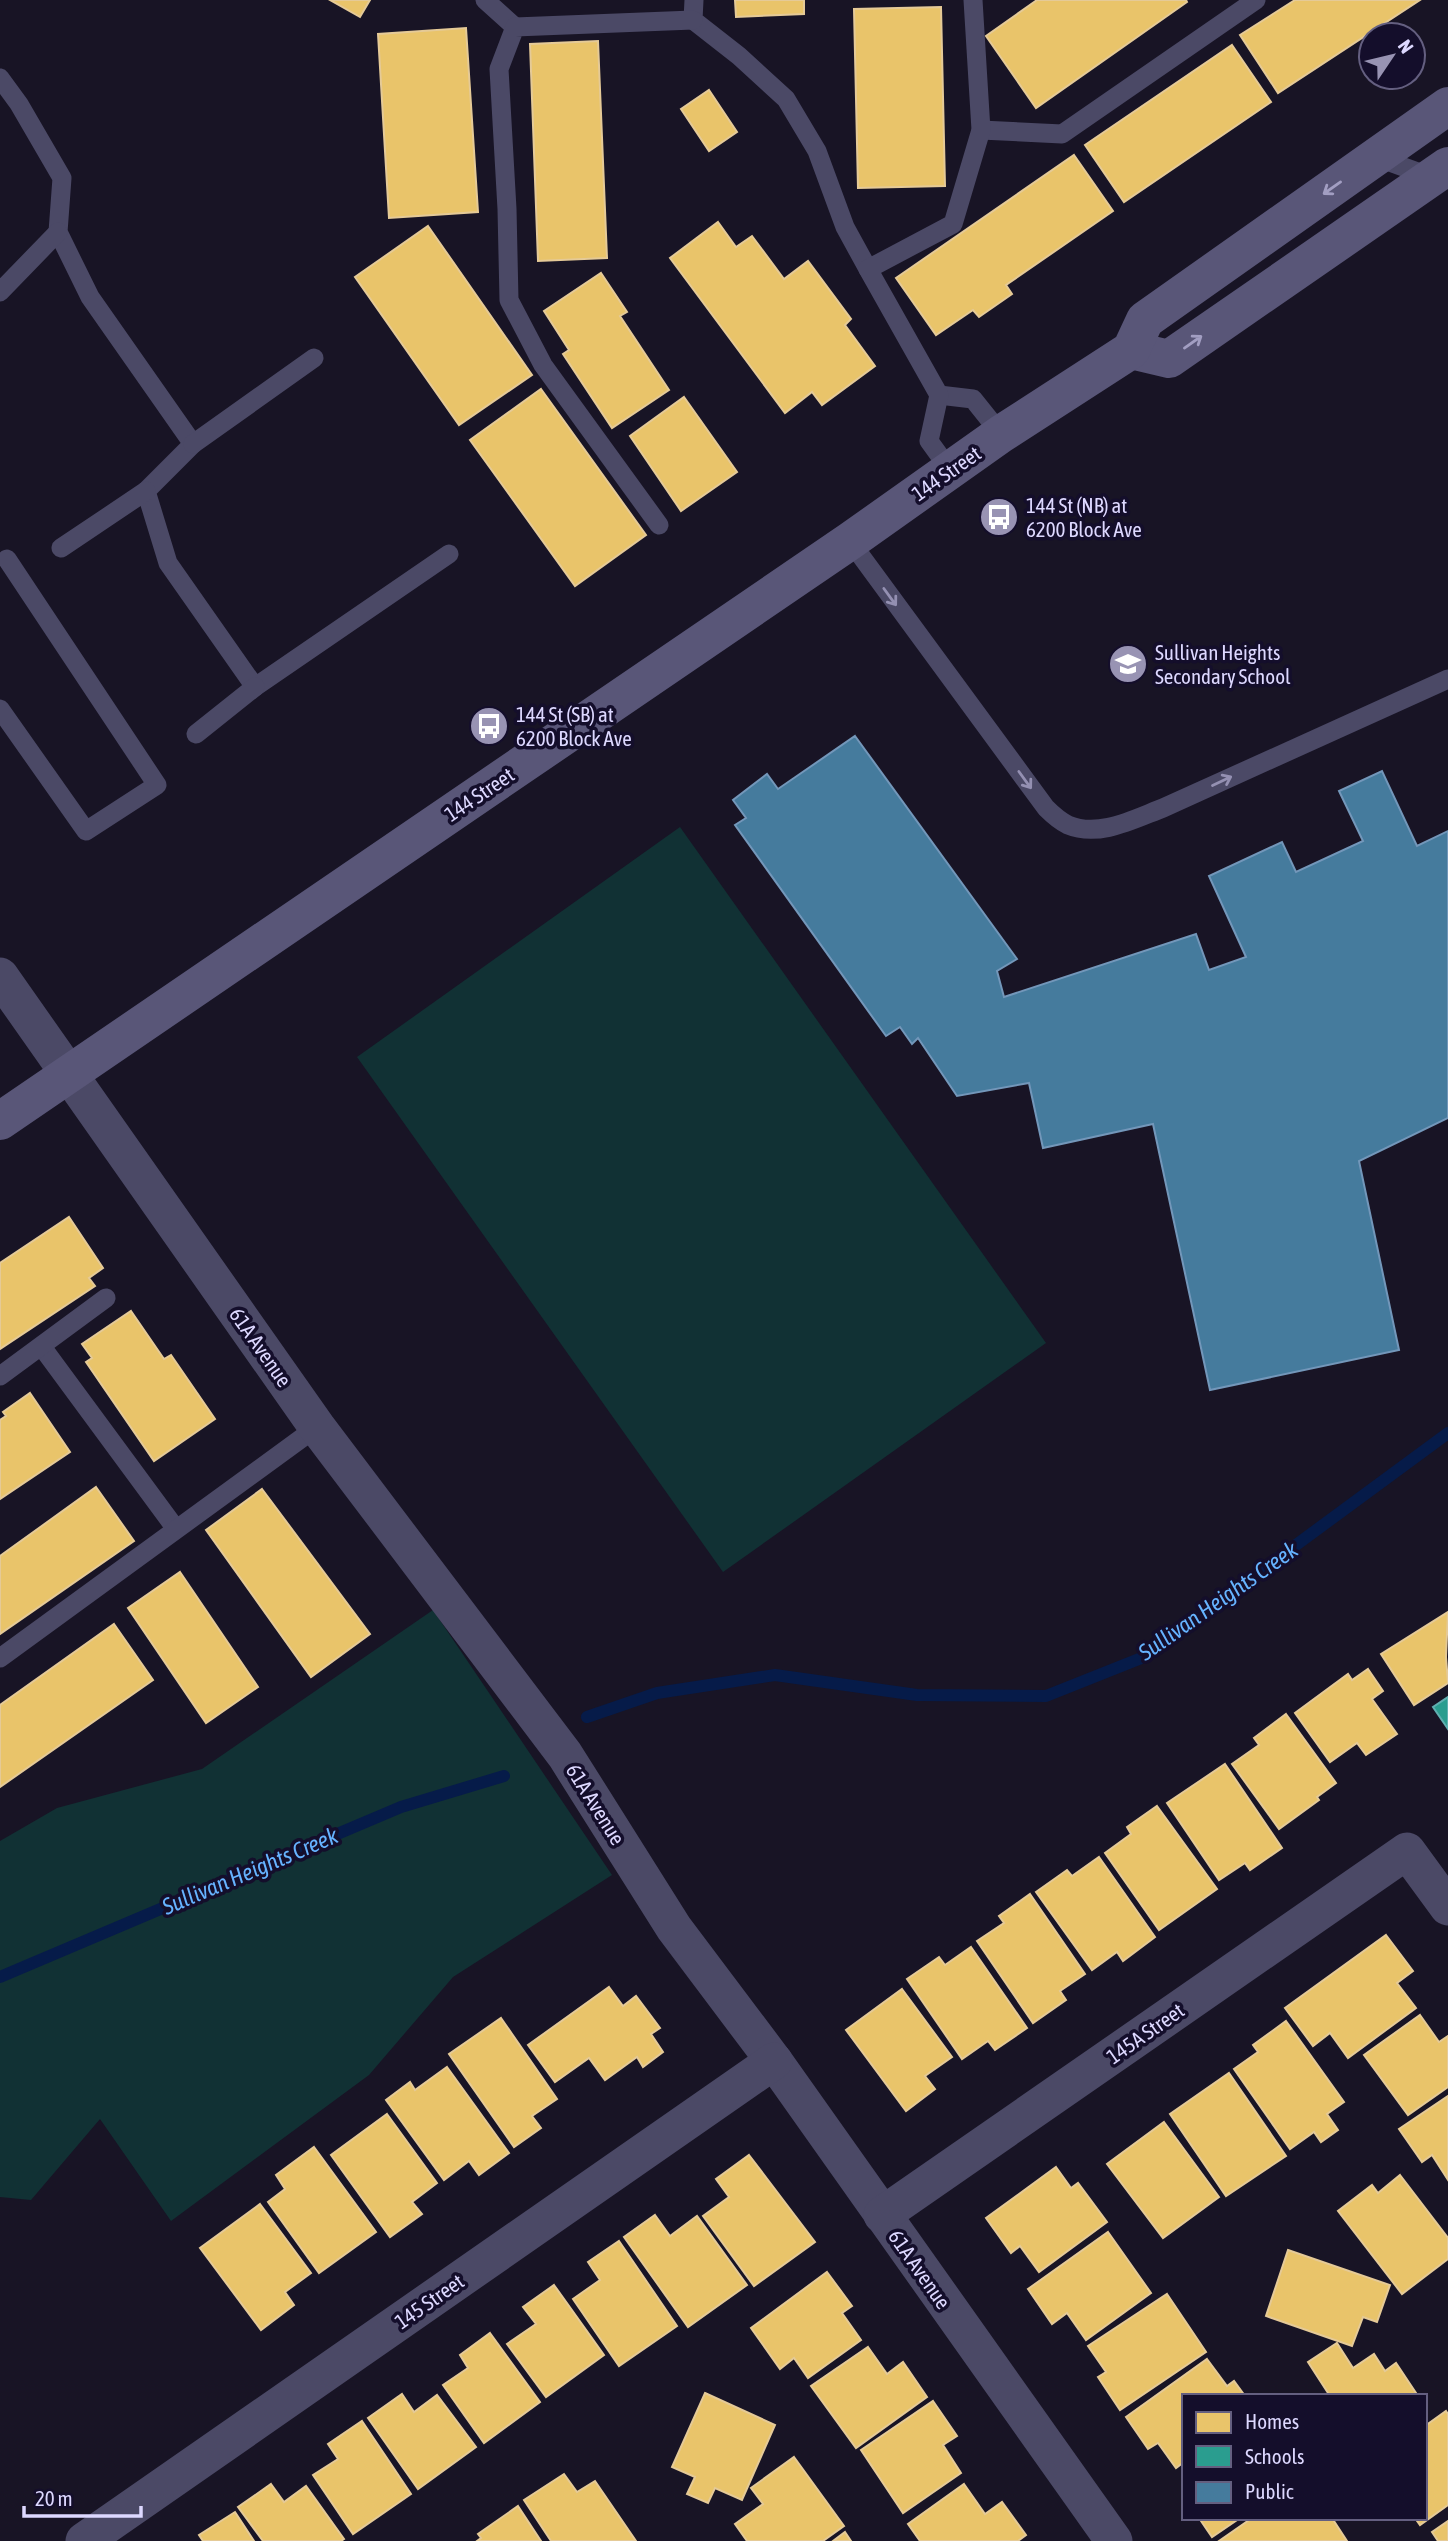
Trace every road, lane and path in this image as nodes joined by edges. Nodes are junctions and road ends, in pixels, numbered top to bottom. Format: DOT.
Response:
graph roads {
  1 [pos="485,0"];
  2 [pos="973,0"];
  3 [pos="1256,0"];
  4 [pos="694,10"];
  5 [pos="514,27"];
  6 [pos="0,78"];
  7 [pos="1448,106"];
  8 [pos="981,130"];
  9 [pos="1376,157"];
  10 [pos="1443,175"];
  11 [pos="58,232"];
  12 [pos="868,269"];
  13 [pos="0,292"];
  14 [pos="1131,350"];
  15 [pos="314,358"];
  16 [pos="939,395"];
  17 [pos="1001,435"];
  18 [pos="193,444"];
  19 [pos="950,470"];
  20 [pos="146,491"];
  21 [pos="659,525"];
  22 [pos="850,541"];
  23 [pos="61,548"];
  24 [pos="449,554"];
  25 [pos="7,559"];
  26 [pos="1448,678"];
  27 [pos="255,687"];
  28 [pos="0,709"];
  29 [pos="196,734"];
  30 [pos="0,976"];
  31 [pos="68,1074"];
  32 [pos="0,1121"];
  33 [pos="106,1298"];
  34 [pos="42,1347"];
  35 [pos="0,1376"];
  36 [pos="317,1427"];
  37 [pos="176,1529"];
  38 [pos="0,1658"];
  39 [pos="1448,1907"];
  40 [pos="774,2061"];
  41 [pos="882,2215"];
  42 [pos="84,2541"];
  43 [pos="1114,2541"];
  1 -- 5 [label="lane"];
  2 -- 8 [label="lane"];
  3 -- 8 [label="lane"];
  4 -- 5 [label="lane"];
  4 -- 12 [label="lane"];
  5 -- 21 [label="lane"];
  6 -- 11 [label="lane"];
  7 -- 9 [label="main road"];
  8 -- 12 [label="lane"];
  9 -- 10 [label="lane"];
  9 -- 14 [label="main road, one-way"];
  14 -- 10 [label="main road, one-way"];
  11 -- 13 [label="lane"];
  11 -- 18 [label="lane"];
  12 -- 16 [label="lane"];
  14 -- 17 [label="main road, 144 Street"];
  15 -- 18 [label="lane"];
  16 -- 17 [label="lane"];
  16 -- 19 [label="lane"];
  17 -- 19 [label="main road, 144 Street"];
  18 -- 20 [label="lane"];
  19 -- 22 [label="main road, 144 Street"];
  20 -- 23 [label="lane"];
  20 -- 27 [label="lane"];
  22 -- 26 [label="lane, one-way"];
  22 -- 31 [label="main road, 144 Street"];
  24 -- 27 [label="lane"];
  25 -- 28 [label="lane"];
  27 -- 29 [label="lane"];
  30 -- 31 [label="street, 61A Avenue"];
  31 -- 32 [label="main road, 144 Street"];
  31 -- 36 [label="street, 61A Avenue"];
  33 -- 34 [label="lane"];
  34 -- 35 [label="lane"];
  34 -- 37 [label="lane"];
  36 -- 37 [label="lane"];
  36 -- 40 [label="street, 61A Avenue"];
  37 -- 38 [label="lane"];
  39 -- 41 [label="street, 145A Street"];
  40 -- 41 [label="street, 61A Avenue"];
  40 -- 42 [label="street, 145 Street"];
  41 -- 43 [label="street, 61A Avenue"];
}
